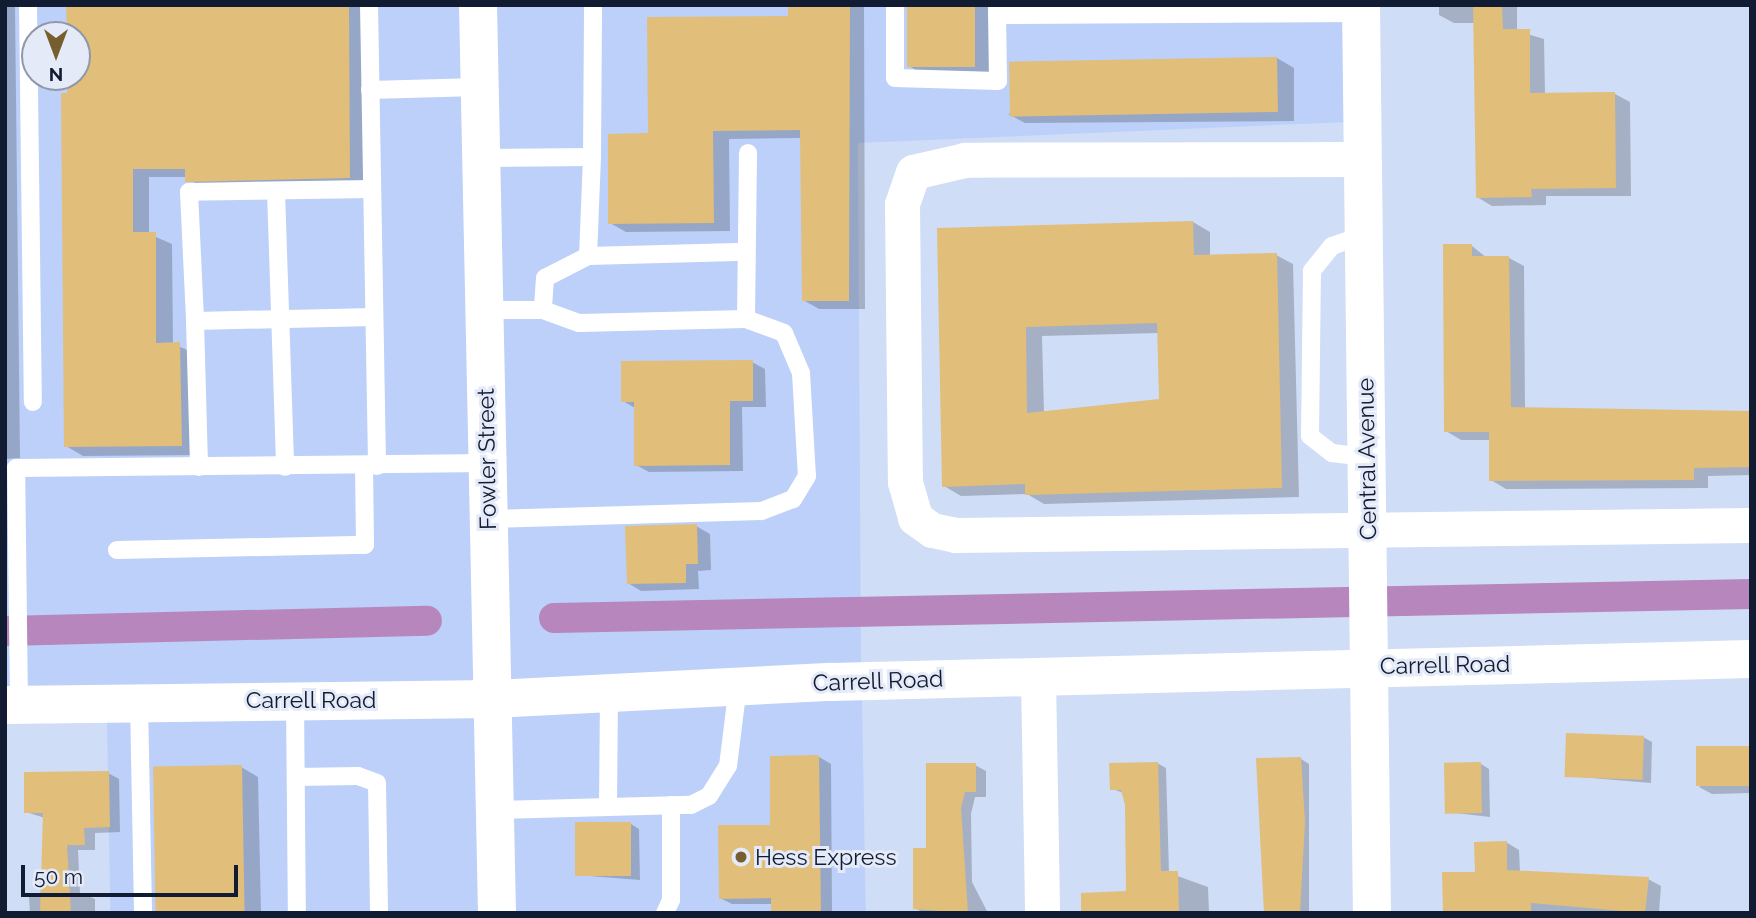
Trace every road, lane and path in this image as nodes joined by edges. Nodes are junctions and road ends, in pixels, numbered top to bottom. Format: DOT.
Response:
graph roads {
  1 [pos="28,5"];
  2 [pos="369,5"];
  3 [pos="478,5"];
  4 [pos="593,5"];
  5 [pos="895,5"];
  6 [pos="1361,9"];
  7 [pos="997,10"];
  8 [pos="478,87"];
  9 [pos="370,90"];
  10 [pos="748,153"];
  11 [pos="480,158"];
  12 [pos="592,158"];
  13 [pos="1363,159"];
  14 [pos="372,189"];
  15 [pos="276,191"];
  16 [pos="1364,235"];
  17 [pos="746,252"];
  18 [pos="588,256"];
  19 [pos="483,310"];
  20 [pos="543,310"];
  21 [pos="374,317"];
  22 [pos="280,319"];
  23 [pos="746,320"];
  24 [pos="195,321"];
  25 [pos="33,402"];
  26 [pos="1367,457"];
  27 [pos="487,463"];
  28 [pos="370,466"];
  29 [pos="199,467"];
  30 [pos="285,467"];
  31 [pos="11,468"];
  32 [pos="488,519"];
  33 [pos="1751,525"];
  34 [pos="1368,526"];
  35 [pos="117,550"];
  36 [pos="1370,653"];
  37 [pos="1751,659"];
  38 [pos="1038,677"];
  39 [pos="738,686"];
  40 [pos="609,693"];
  41 [pos="492,699"];
  42 [pos="295,700"];
  43 [pos="139,702"];
  44 [pos="12,704"];
  45 [pos="296,776"];
  46 [pos="671,805"];
  47 [pos="608,807"];
  48 [pos="494,810"];
  49 [pos="143,913"];
  50 [pos="297,913"];
  51 [pos="379,913"];
  52 [pos="497,913"];
  53 [pos="665,913"];
  54 [pos="1042,913"];
  55 [pos="1372,913"];
  1 -- 25 [label="lane"];
  2 -- 9 [label="lane"];
  3 -- 8 [label="street, Fowler Street"];
  4 -- 12 [label="lane"];
  5 -- 7 [label="lane"];
  6 -- 7 [label="lane"];
  6 -- 13 [label="street, Central Avenue"];
  8 -- 9 [label="lane"];
  8 -- 11 [label="street, Fowler Street"];
  9 -- 14 [label="lane"];
  10 -- 17 [label="lane"];
  11 -- 12 [label="lane"];
  11 -- 19 [label="street, Fowler Street"];
  12 -- 18 [label="lane"];
  13 -- 16 [label="street, Central Avenue"];
  13 -- 34 [label="street"];
  14 -- 15 [label="lane"];
  14 -- 21 [label="lane"];
  15 -- 22 [label="lane"];
  15 -- 24 [label="lane"];
  16 -- 26 [label="street, Central Avenue"];
  16 -- 26 [label="lane"];
  17 -- 18 [label="lane"];
  17 -- 23 [label="lane"];
  18 -- 20 [label="lane"];
  19 -- 20 [label="lane"];
  19 -- 27 [label="street, Fowler Street"];
  20 -- 23 [label="lane"];
  21 -- 22 [label="lane"];
  21 -- 28 [label="lane"];
  22 -- 24 [label="lane"];
  22 -- 30 [label="lane"];
  23 -- 32 [label="lane"];
  24 -- 29 [label="lane"];
  26 -- 34 [label="street, Central Avenue"];
  27 -- 28 [label="lane"];
  27 -- 32 [label="street, Fowler Street"];
  28 -- 30 [label="lane"];
  28 -- 35 [label="lane"];
  29 -- 30 [label="lane"];
  29 -- 31 [label="lane"];
  31 -- 44 [label="lane"];
  32 -- 41 [label="street, Fowler Street"];
  33 -- 34 [label="street"];
  34 -- 36 [label="street, Central Avenue"];
  36 -- 37 [label="street, Carrell Road"];
  36 -- 38 [label="street, Carrell Road"];
  36 -- 55 [label="street, Central Avenue"];
  38 -- 39 [label="street, Carrell Road"];
  38 -- 54 [label="street"];
  39 -- 40 [label="street, Carrell Road"];
  39 -- 46 [label="lane"];
  40 -- 41 [label="street, Carrell Road"];
  40 -- 47 [label="lane"];
  41 -- 42 [label="street, Carrell Road"];
  41 -- 48 [label="street, Fowler Street"];
  42 -- 43 [label="street, Carrell Road"];
  42 -- 45 [label="lane"];
  43 -- 44 [label="street, Carrell Road"];
  43 -- 49 [label="lane"];
  45 -- 50 [label="lane"];
  45 -- 51 [label="lane"];
  46 -- 47 [label="lane"];
  46 -- 53 [label="lane"];
  47 -- 48 [label="lane"];
  48 -- 52 [label="street, Fowler Street"];
}
